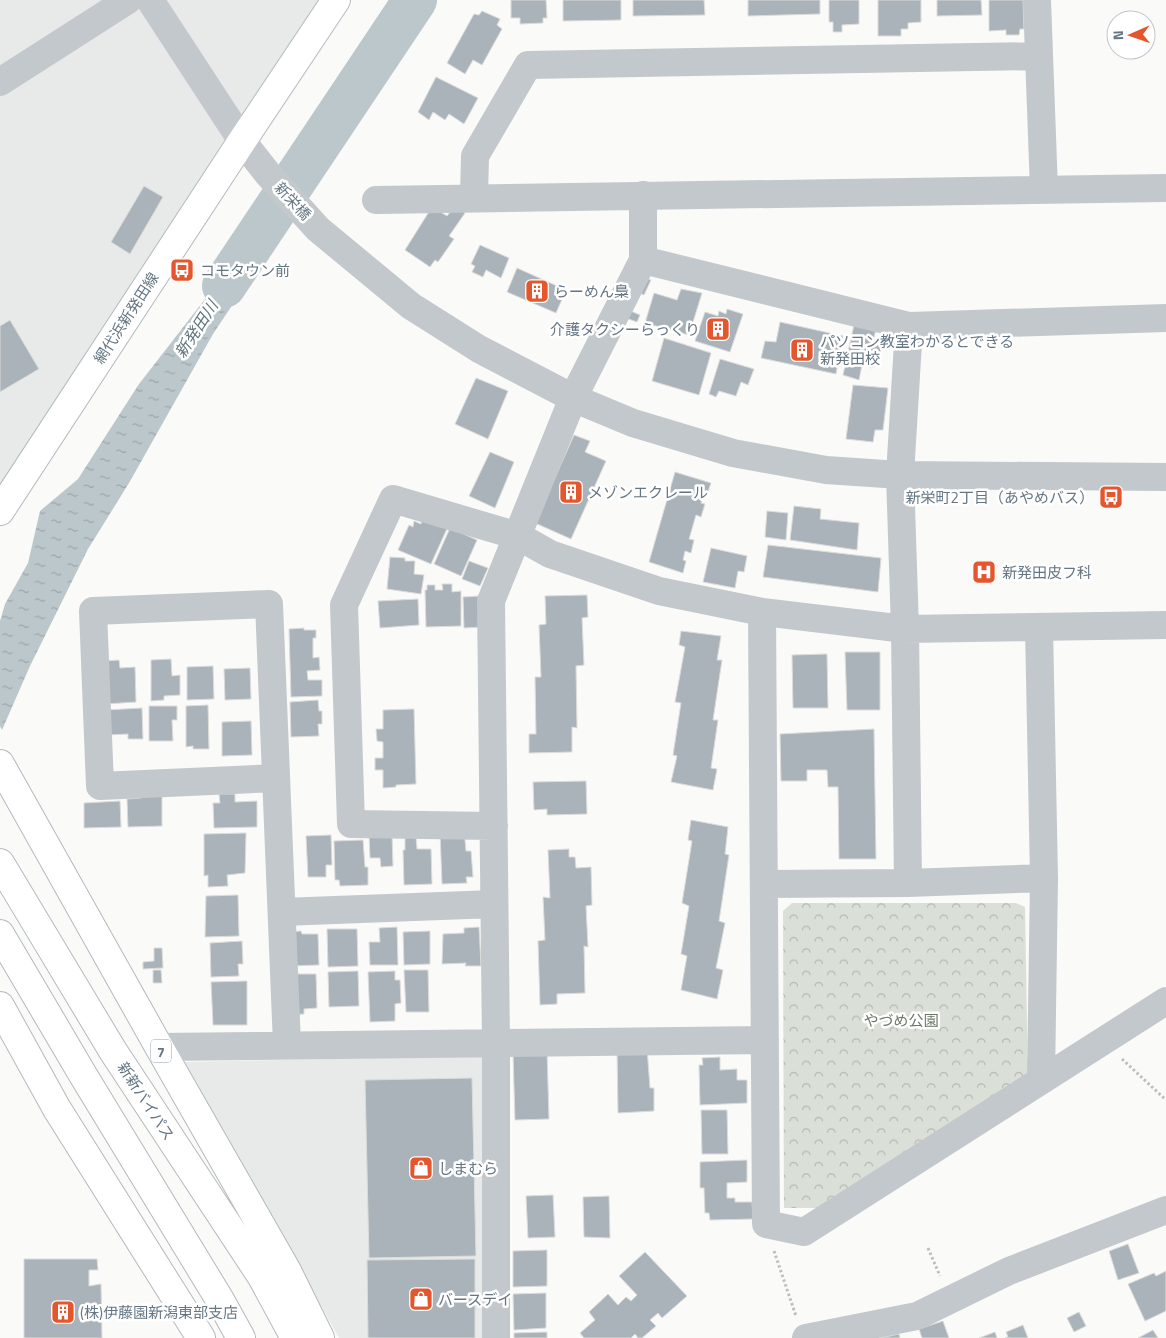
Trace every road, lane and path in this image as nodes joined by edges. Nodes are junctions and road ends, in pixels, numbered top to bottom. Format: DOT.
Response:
graph roads {
  1 [pos="128,0"];
  2 [pos="150,0"];
  3 [pos="336,0"];
  4 [pos="1037,0"];
  5 [pos="1038,56"];
  6 [pos="0,82"];
  7 [pos="242,141"];
  8 [pos="1166,188"];
  9 [pos="1044,190"];
  10 [pos="643,195"];
  11 [pos="474,198"];
  12 [pos="376,200"];
  13 [pos="643,260"];
  14 [pos="1166,318"];
  15 [pos="909,326"];
  16 [pos="573,398"];
  17 [pos="900,475"];
  18 [pos="1166,477"];
  19 [pos="0,512"];
  20 [pos="518,536"];
  21 [pos="762,612"];
  22 [pos="1166,625"];
  23 [pos="1039,627"];
  24 [pos="905,629"];
  25 [pos="0,764"];
  26 [pos="276,778"];
  27 [pos="494,826"];
  28 [pos="0,863"];
  29 [pos="1044,878"];
  30 [pos="908,883"];
  31 [pos="764,884"];
  32 [pos="494,904"];
  33 [pos="282,912"];
  34 [pos="0,934"];
  35 [pos="1166,1001"];
  36 [pos="0,1006"];
  37 [pos="765,1040"];
  38 [pos="1103,1041"];
  39 [pos="496,1043"];
  40 [pos="287,1045"];
  41 [pos="159,1047"];
  42 [pos="1042,1080"];
  43 [pos="1166,1100"];
  44 [pos="1166,1210"];
  45 [pos="766,1224"];
  46 [pos="801,1329"];
  47 [pos="201,1338"];
  48 [pos="241,1338"];
  49 [pos="295,1338"];
  50 [pos="320,1338"];
  51 [pos="496,1338"];
  1 -- 6 [label="street"];
  2 -- 7 [label="street, 新栄橋"];
  3 -- 7 [label="main road, 網代浜新発田線"];
  4 -- 5 [label="street"];
  5 -- 9 [label="street"];
  5 -- 11 [label="street"];
  7 -- 16 [label="street, 新栄橋"];
  7 -- 19 [label="main road, 網代浜新発田線"];
  8 -- 9 [label="street"];
  9 -- 10 [label="street"];
  10 -- 11 [label="street"];
  10 -- 13 [label="street"];
  11 -- 12 [label="street"];
  13 -- 15 [label="street"];
  13 -- 16 [label="street"];
  14 -- 15 [label="street"];
  15 -- 17 [label="street"];
  16 -- 17 [label="street, 新栄橋"];
  16 -- 20 [label="street"];
  17 -- 18 [label="street, 新栄橋"];
  17 -- 24 [label="street"];
  20 -- 21 [label="street"];
  20 -- 27 [label="street"];
  20 -- 27 [label="street"];
  21 -- 24 [label="street"];
  21 -- 31 [label="street"];
  22 -- 23 [label="street"];
  23 -- 24 [label="street"];
  23 -- 29 [label="street"];
  24 -- 30 [label="street"];
  25 -- 41 [label="main road, 7"];
  26 -- 26 [label="street"];
  26 -- 33 [label="street"];
  27 -- 32 [label="street"];
  28 -- 49 [label="main road, 新新バイパス"];
  29 -- 30 [label="street"];
  29 -- 42 [label="street"];
  30 -- 31 [label="street"];
  31 -- 37 [label="street"];
  32 -- 33 [label="street"];
  32 -- 39 [label="street"];
  33 -- 40 [label="street"];
  34 -- 48 [label="main road"];
  35 -- 38 [label="street"];
  36 -- 47 [label="main road"];
  37 -- 39 [label="street"];
  37 -- 45 [label="street"];
  38 -- 42 [label="street"];
  38 -- 43 [label="path"];
  39 -- 40 [label="street"];
  39 -- 51 [label="street"];
  40 -- 41 [label="street"];
  41 -- 50 [label="main road, 7"];
  42 -- 45 [label="street"];
  44 -- 46 [label="street"];
  45 -- 46 [label="path"];
}
